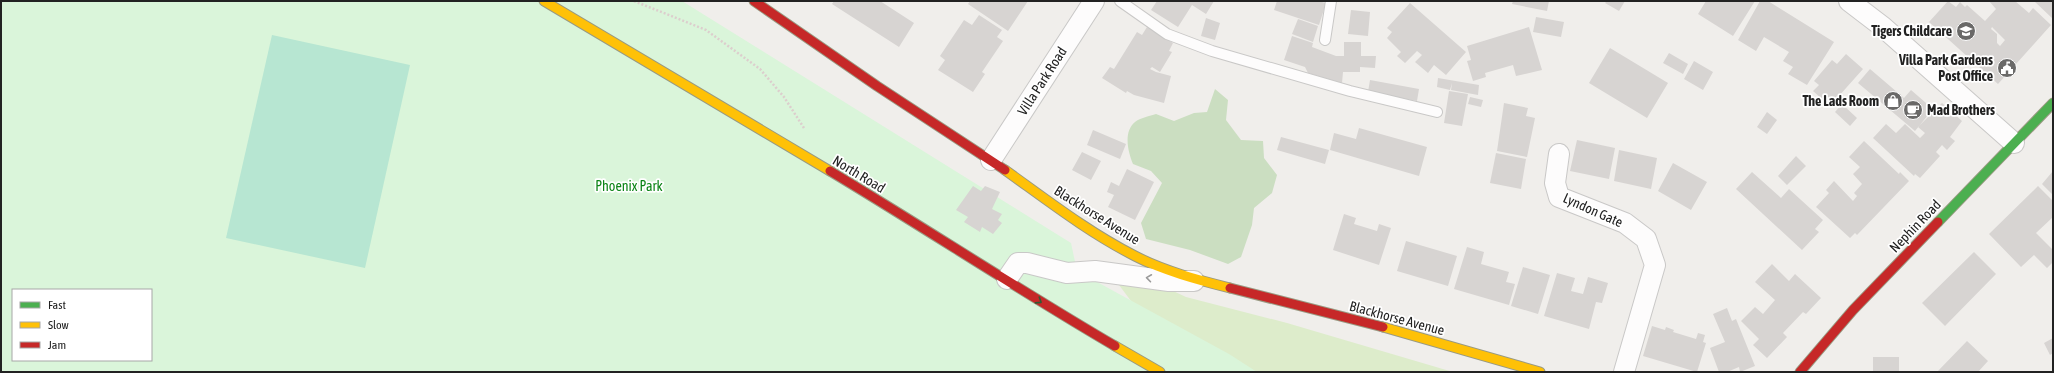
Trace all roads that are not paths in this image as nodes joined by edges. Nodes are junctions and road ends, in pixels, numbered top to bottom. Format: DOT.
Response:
graph roads {
  1 [pos="544,1"];
  2 [pos="754,1"];
  3 [pos="1094,1"];
  4 [pos="1120,1"];
  5 [pos="1331,1"];
  6 [pos="1849,1"];
  7 [pos="1325,40"];
  8 [pos="2053,103"];
  9 [pos="1437,112"];
  10 [pos="2014,143"];
  11 [pos="1559,154"];
  12 [pos="991,160"];
  13 [pos="1117,247"];
  14 [pos="1095,271"];
  15 [pos="1006,280"];
  16 [pos="1201,281"];
  17 [pos="1160,372"];
  18 [pos="1540,372"];
  19 [pos="1624,372"];
  20 [pos="1800,372"];
  1 -- 15 [label="street, North Road"];
  2 -- 12 [label="street, Blackhorse Avenue"];
  3 -- 12 [label="street, Villa Park Road"];
  4 -- 9 [label="lane"];
  5 -- 7 [label="lane"];
  6 -- 10 [label="street"];
  8 -- 10 [label="street, Nephin Road"];
  10 -- 20 [label="street, Nephin Road"];
  11 -- 19 [label="street, Lyndon Gate"];
  12 -- 13 [label="street, Blackhorse Avenue"];
  13 -- 14 [label="street"];
  13 -- 16 [label="street, Blackhorse Avenue"];
  14 -- 15 [label="street"];
  16 -- 14 [label="street, one-way"];
  15 -- 17 [label="street, North Road, one-way"];
  16 -- 18 [label="street, Blackhorse Avenue"];
}
